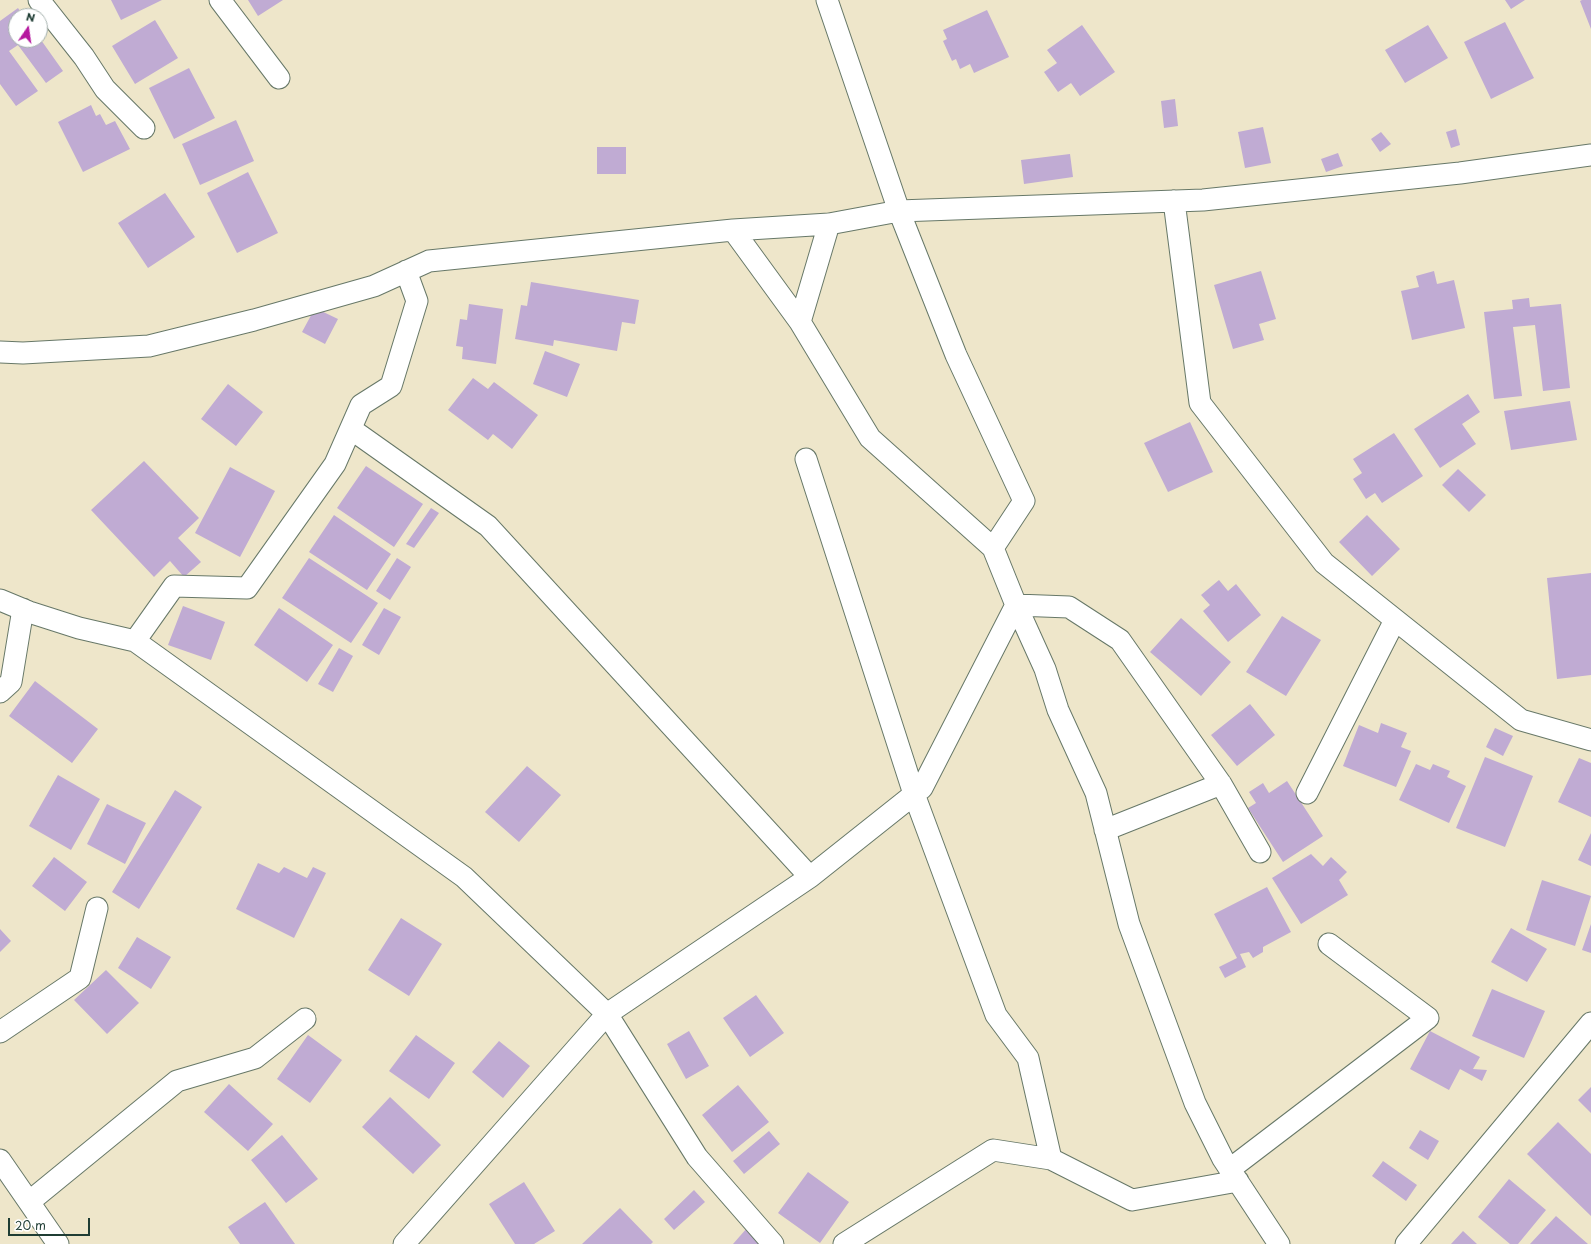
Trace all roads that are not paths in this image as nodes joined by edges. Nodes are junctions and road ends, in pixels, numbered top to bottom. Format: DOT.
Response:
graph roads {
  1 [pos="39,0"];
  2 [pos="220,0"];
  3 [pos="827,0"];
  4 [pos="278,78"];
  5 [pos="144,128"];
  6 [pos="1591,155"];
  7 [pos="1174,201"];
  8 [pos="899,210"];
  9 [pos="828,224"];
  10 [pos="733,230"];
  11 [pos="406,271"];
  12 [pos="800,322"];
  13 [pos="0,352"];
  14 [pos="351,429"];
  15 [pos="806,459"];
  16 [pos="993,548"];
  17 [pos="0,600"];
  18 [pos="1016,605"];
  19 [pos="23,609"];
  20 [pos="1395,620"];
  21 [pos="135,641"];
  22 [pos="0,692"];
  23 [pos="1591,740"];
  24 [pos="1221,784"];
  25 [pos="1306,793"];
  26 [pos="914,794"];
  27 [pos="1105,830"];
  28 [pos="1260,852"];
  29 [pos="810,877"];
  30 [pos="97,908"];
  31 [pos="1329,944"];
  32 [pos="606,1014"];
  33 [pos="305,1019"];
  34 [pos="1591,1023"];
  35 [pos="0,1032"];
  36 [pos="1051,1159"];
  37 [pos="0,1160"];
  38 [pos="1234,1175"];
  39 [pos="29,1202"];
  40 [pos="58,1244"];
  41 [pos="404,1244"];
  42 [pos="774,1244"];
  43 [pos="844,1244"];
  44 [pos="1279,1244"];
  45 [pos="1406,1244"];
  1 -- 5 [label="street"];
  2 -- 4 [label="street"];
  3 -- 8 [label="street"];
  6 -- 7 [label="street"];
  7 -- 8 [label="street"];
  7 -- 20 [label="street"];
  8 -- 9 [label="street"];
  8 -- 16 [label="street"];
  9 -- 10 [label="street"];
  9 -- 12 [label="street"];
  10 -- 11 [label="street"];
  10 -- 12 [label="street"];
  11 -- 13 [label="street"];
  11 -- 14 [label="street"];
  12 -- 16 [label="street"];
  14 -- 21 [label="street"];
  14 -- 29 [label="street"];
  15 -- 26 [label="street"];
  16 -- 18 [label="street"];
  17 -- 19 [label="street"];
  18 -- 24 [label="street"];
  18 -- 26 [label="street"];
  18 -- 27 [label="street"];
  19 -- 21 [label="street"];
  19 -- 22 [label="street"];
  20 -- 23 [label="street"];
  20 -- 25 [label="street"];
  21 -- 32 [label="street"];
  24 -- 27 [label="street"];
  24 -- 28 [label="street"];
  26 -- 29 [label="street"];
  26 -- 36 [label="street"];
  27 -- 38 [label="street"];
  29 -- 32 [label="street"];
  30 -- 35 [label="street"];
  31 -- 38 [label="street"];
  32 -- 41 [label="street"];
  32 -- 42 [label="street"];
  33 -- 39 [label="street"];
  34 -- 45 [label="street"];
  36 -- 38 [label="street"];
  36 -- 43 [label="street"];
  37 -- 39 [label="street"];
  38 -- 44 [label="street"];
  39 -- 40 [label="street"];
}
